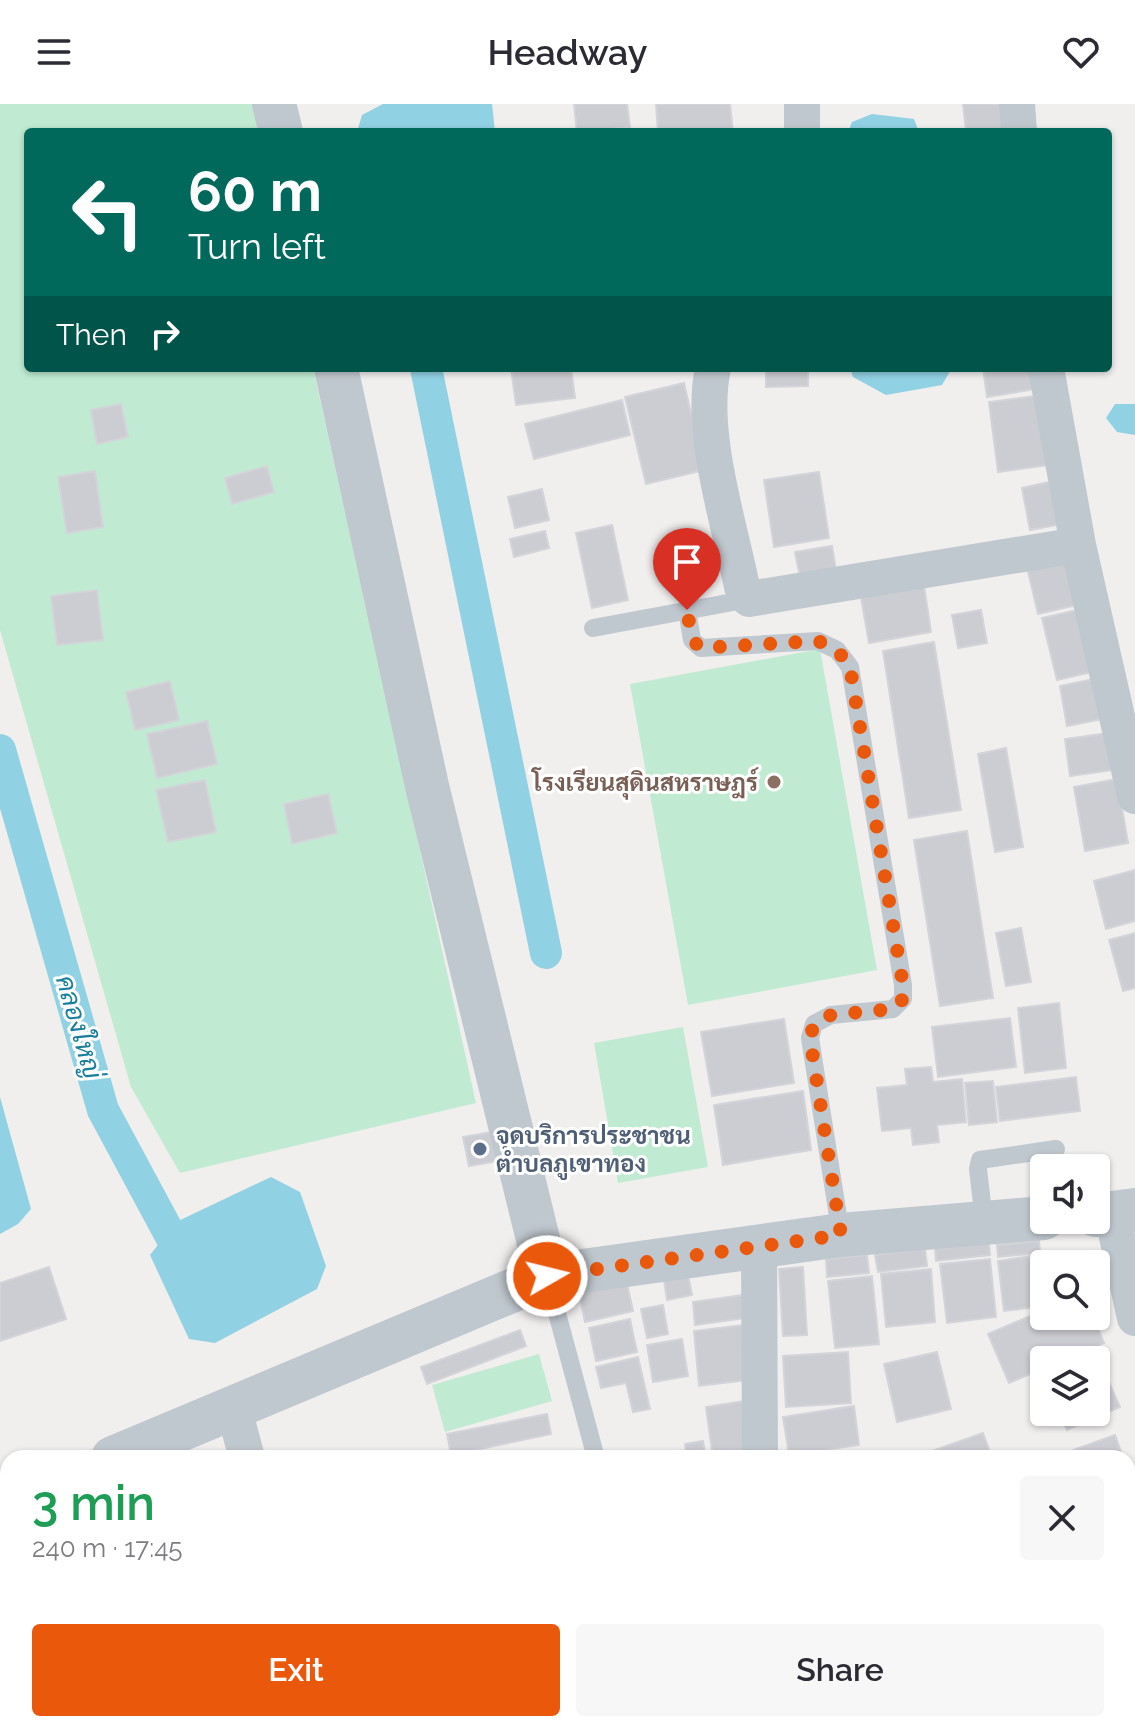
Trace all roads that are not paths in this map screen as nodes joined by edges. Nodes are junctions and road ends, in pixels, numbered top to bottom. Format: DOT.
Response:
graph roads {
  1 [pos="274,104"];
  2 [pos="802,104"];
  3 [pos="1017,104"];
  4 [pos="280,128"];
  5 [pos="802,128"];
  6 [pos="1019,128"];
  7 [pos="337,372"];
  8 [pos="712,372"];
  9 [pos="1047,372"];
  10 [pos="1078,545"];
  11 [pos="749,599"];
  12 [pos="687,610"];
  13 [pos="593,628"];
  14 [pos="1135,796"];
  15 [pos="1056,1149"];
  16 [pos="1114,1213"];
  17 [pos="1030,1219"];
  18 [pos="984,1221"];
  19 [pos="841,1235"];
  20 [pos="759,1245"];
  21 [pos="547,1276"];
  22 [pos="1135,1318"];
  23 [pos="233,1406"];
  24 [pos="172,1446"];
  25 [pos="152,1450"];
  26 [pos="245,1450"];
  27 [pos="594,1450"];
  28 [pos="760,1450"];
  1 -- 4 [label="street"];
  2 -- 5 [label="street"];
  3 -- 6 [label="street"];
  7 -- 21 [label="street"];
  8 -- 11 [label="street"];
  9 -- 10 [label="street"];
  10 -- 11 [label="street"];
  10 -- 14 [label="street"];
  11 -- 12 [label="lane"];
  12 -- 13 [label="lane"];
  12 -- 19 [label="lane"];
  15 -- 18 [label="lane"];
  16 -- 22 [label="street"];
  17 -- 18 [label="street"];
  18 -- 19 [label="street"];
  19 -- 20 [label="street"];
  20 -- 21 [label="street"];
  20 -- 28 [label="street"];
  21 -- 23 [label="street"];
  21 -- 27 [label="lane"];
  23 -- 24 [label="street"];
  23 -- 26 [label="street"];
  24 -- 25 [label="street"];
}
